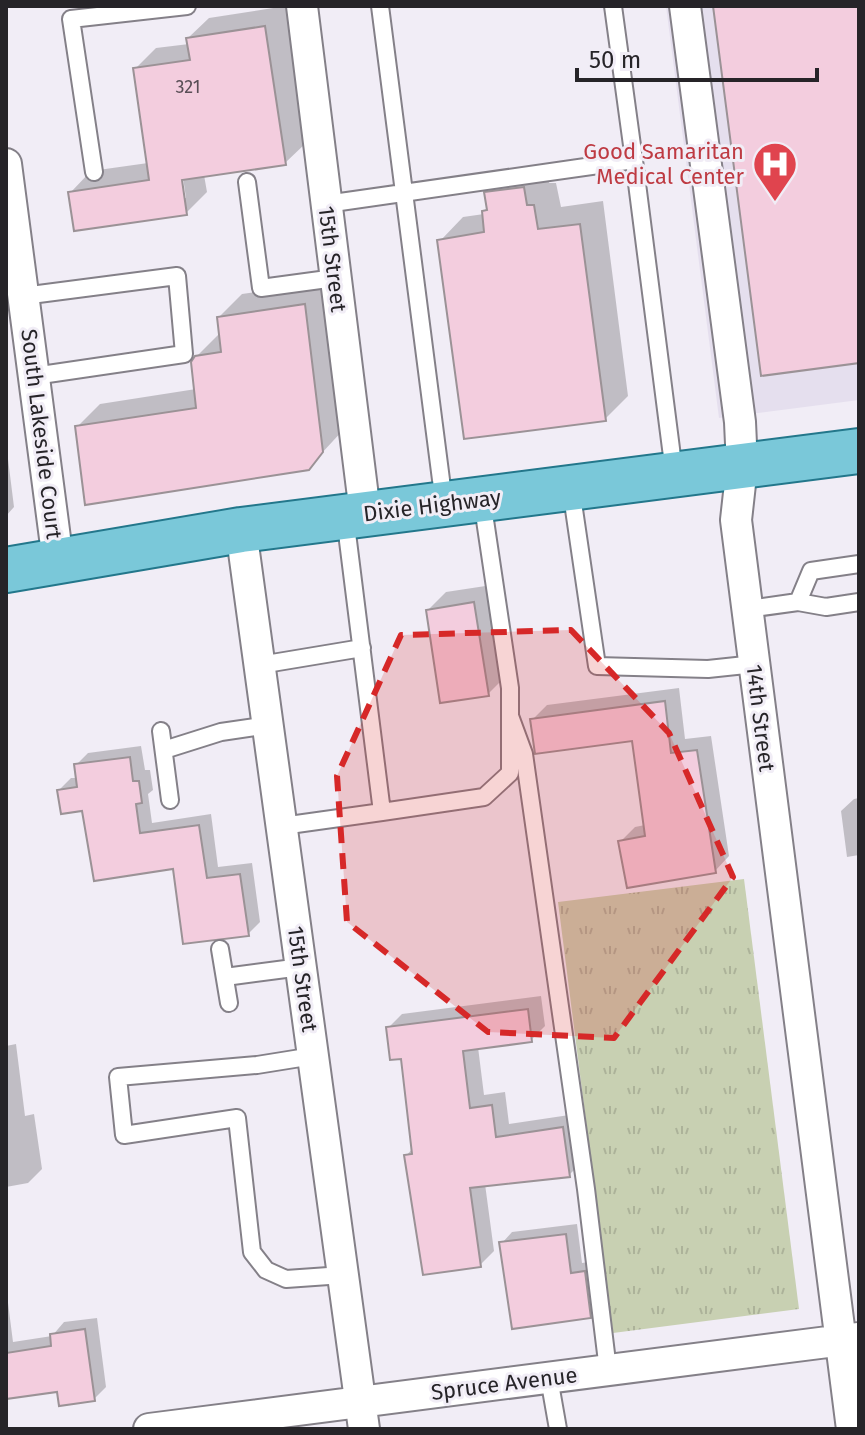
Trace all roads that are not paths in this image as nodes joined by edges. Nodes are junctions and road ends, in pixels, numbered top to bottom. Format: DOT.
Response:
graph roads {
  1 [pos="187,6"];
  2 [pos="380,6"];
  3 [pos="613,6"];
  4 [pos="685,6"];
  5 [pos="306,7"];
  6 [pos="634,160"];
  7 [pos="6,164"];
  8 [pos="94,172"];
  9 [pos="247,182"];
  10 [pos="404,193"];
  11 [pos="326,204"];
  12 [pos="335,278"];
  13 [pos="18,304"];
  14 [pos="34,376"];
  15 [pos="859,451"];
  16 [pos="742,466"];
  17 [pos="675,475"];
  18 [pos="571,487"];
  19 [pos="463,501"];
  20 [pos="355,514"];
  21 [pos="241,530"];
  22 [pos="58,561"];
  23 [pos="859,564"];
  24 [pos="6,570"];
  25 [pos="798,602"];
  26 [pos="859,602"];
  27 [pos="748,609"];
  28 [pos="362,648"];
  29 [pos="755,664"];
  30 [pos="260,665"];
  31 [pos="510,716"];
  32 [pos="268,725"];
  33 [pos="161,731"];
  34 [pos="164,750"];
  35 [pos="170,800"];
  36 [pos="382,812"];
  37 [pos="282,826"];
  38 [pos="220,949"];
  39 [pos="301,967"];
  40 [pos="225,977"];
  41 [pos="229,1003"];
  42 [pos="313,1056"];
  43 [pos="343,1275"];
  44 [pos="850,1339"];
  45 [pos="608,1370"];
  46 [pos="549,1378"];
  47 [pos="362,1415"];
  48 [pos="168,1428"];
  49 [pos="558,1429"];
  50 [pos="852,1429"];
  1 -- 8 [label="lane"];
  2 -- 10 [label="lane"];
  3 -- 6 [label="lane"];
  4 -- 16 [label="street, 14th Street"];
  5 -- 11 [label="street, 15th Street"];
  6 -- 10 [label="lane"];
  6 -- 17 [label="lane"];
  7 -- 13 [label="street, South Lakeside Court"];
  9 -- 12 [label="lane"];
  10 -- 11 [label="lane"];
  10 -- 19 [label="lane"];
  11 -- 12 [label="street, 15th Street"];
  12 -- 20 [label="street, 15th Street"];
  13 -- 14 [label="street, South Lakeside Court"];
  13 -- 14 [label="lane"];
  14 -- 22 [label="street, South Lakeside Court"];
  15 -- 16 [label="main road, Dixie Highway"];
  16 -- 17 [label="main road, Dixie Highway"];
  16 -- 27 [label="street, 14th Street"];
  17 -- 18 [label="main road, Dixie Highway"];
  18 -- 19 [label="main road, Dixie Highway"];
  18 -- 29 [label="lane"];
  19 -- 20 [label="main road, Dixie Highway"];
  19 -- 31 [label="lane"];
  20 -- 21 [label="main road, Dixie Highway"];
  20 -- 28 [label="lane"];
  21 -- 22 [label="main road, Dixie Highway"];
  21 -- 30 [label="street, 15th Street"];
  22 -- 24 [label="main road, Dixie Highway"];
  23 -- 25 [label="lane"];
  25 -- 26 [label="lane"];
  25 -- 27 [label="lane"];
  27 -- 29 [label="street, 14th Street"];
  28 -- 30 [label="lane"];
  28 -- 36 [label="lane"];
  29 -- 44 [label="street, 14th Street"];
  30 -- 32 [label="street, 15th Street"];
  31 -- 36 [label="lane"];
  31 -- 45 [label="lane"];
  32 -- 34 [label="lane"];
  32 -- 37 [label="street, 15th Street"];
  33 -- 34 [label="lane"];
  34 -- 35 [label="lane"];
  36 -- 37 [label="lane"];
  37 -- 39 [label="street, 15th Street"];
  38 -- 40 [label="lane"];
  39 -- 40 [label="lane"];
  39 -- 42 [label="street, 15th Street"];
  40 -- 41 [label="lane"];
  42 -- 43 [label="street, 15th Street"];
  42 -- 43 [label="lane"];
  43 -- 47 [label="street, 15th Street"];
  44 -- 45 [label="street, Spruce Avenue"];
  44 -- 50 [label="street, 14th Street"];
  45 -- 46 [label="street, Spruce Avenue"];
  46 -- 47 [label="street, Spruce Avenue"];
  46 -- 49 [label="lane"];
  47 -- 48 [label="street, Spruce Avenue"];
}
